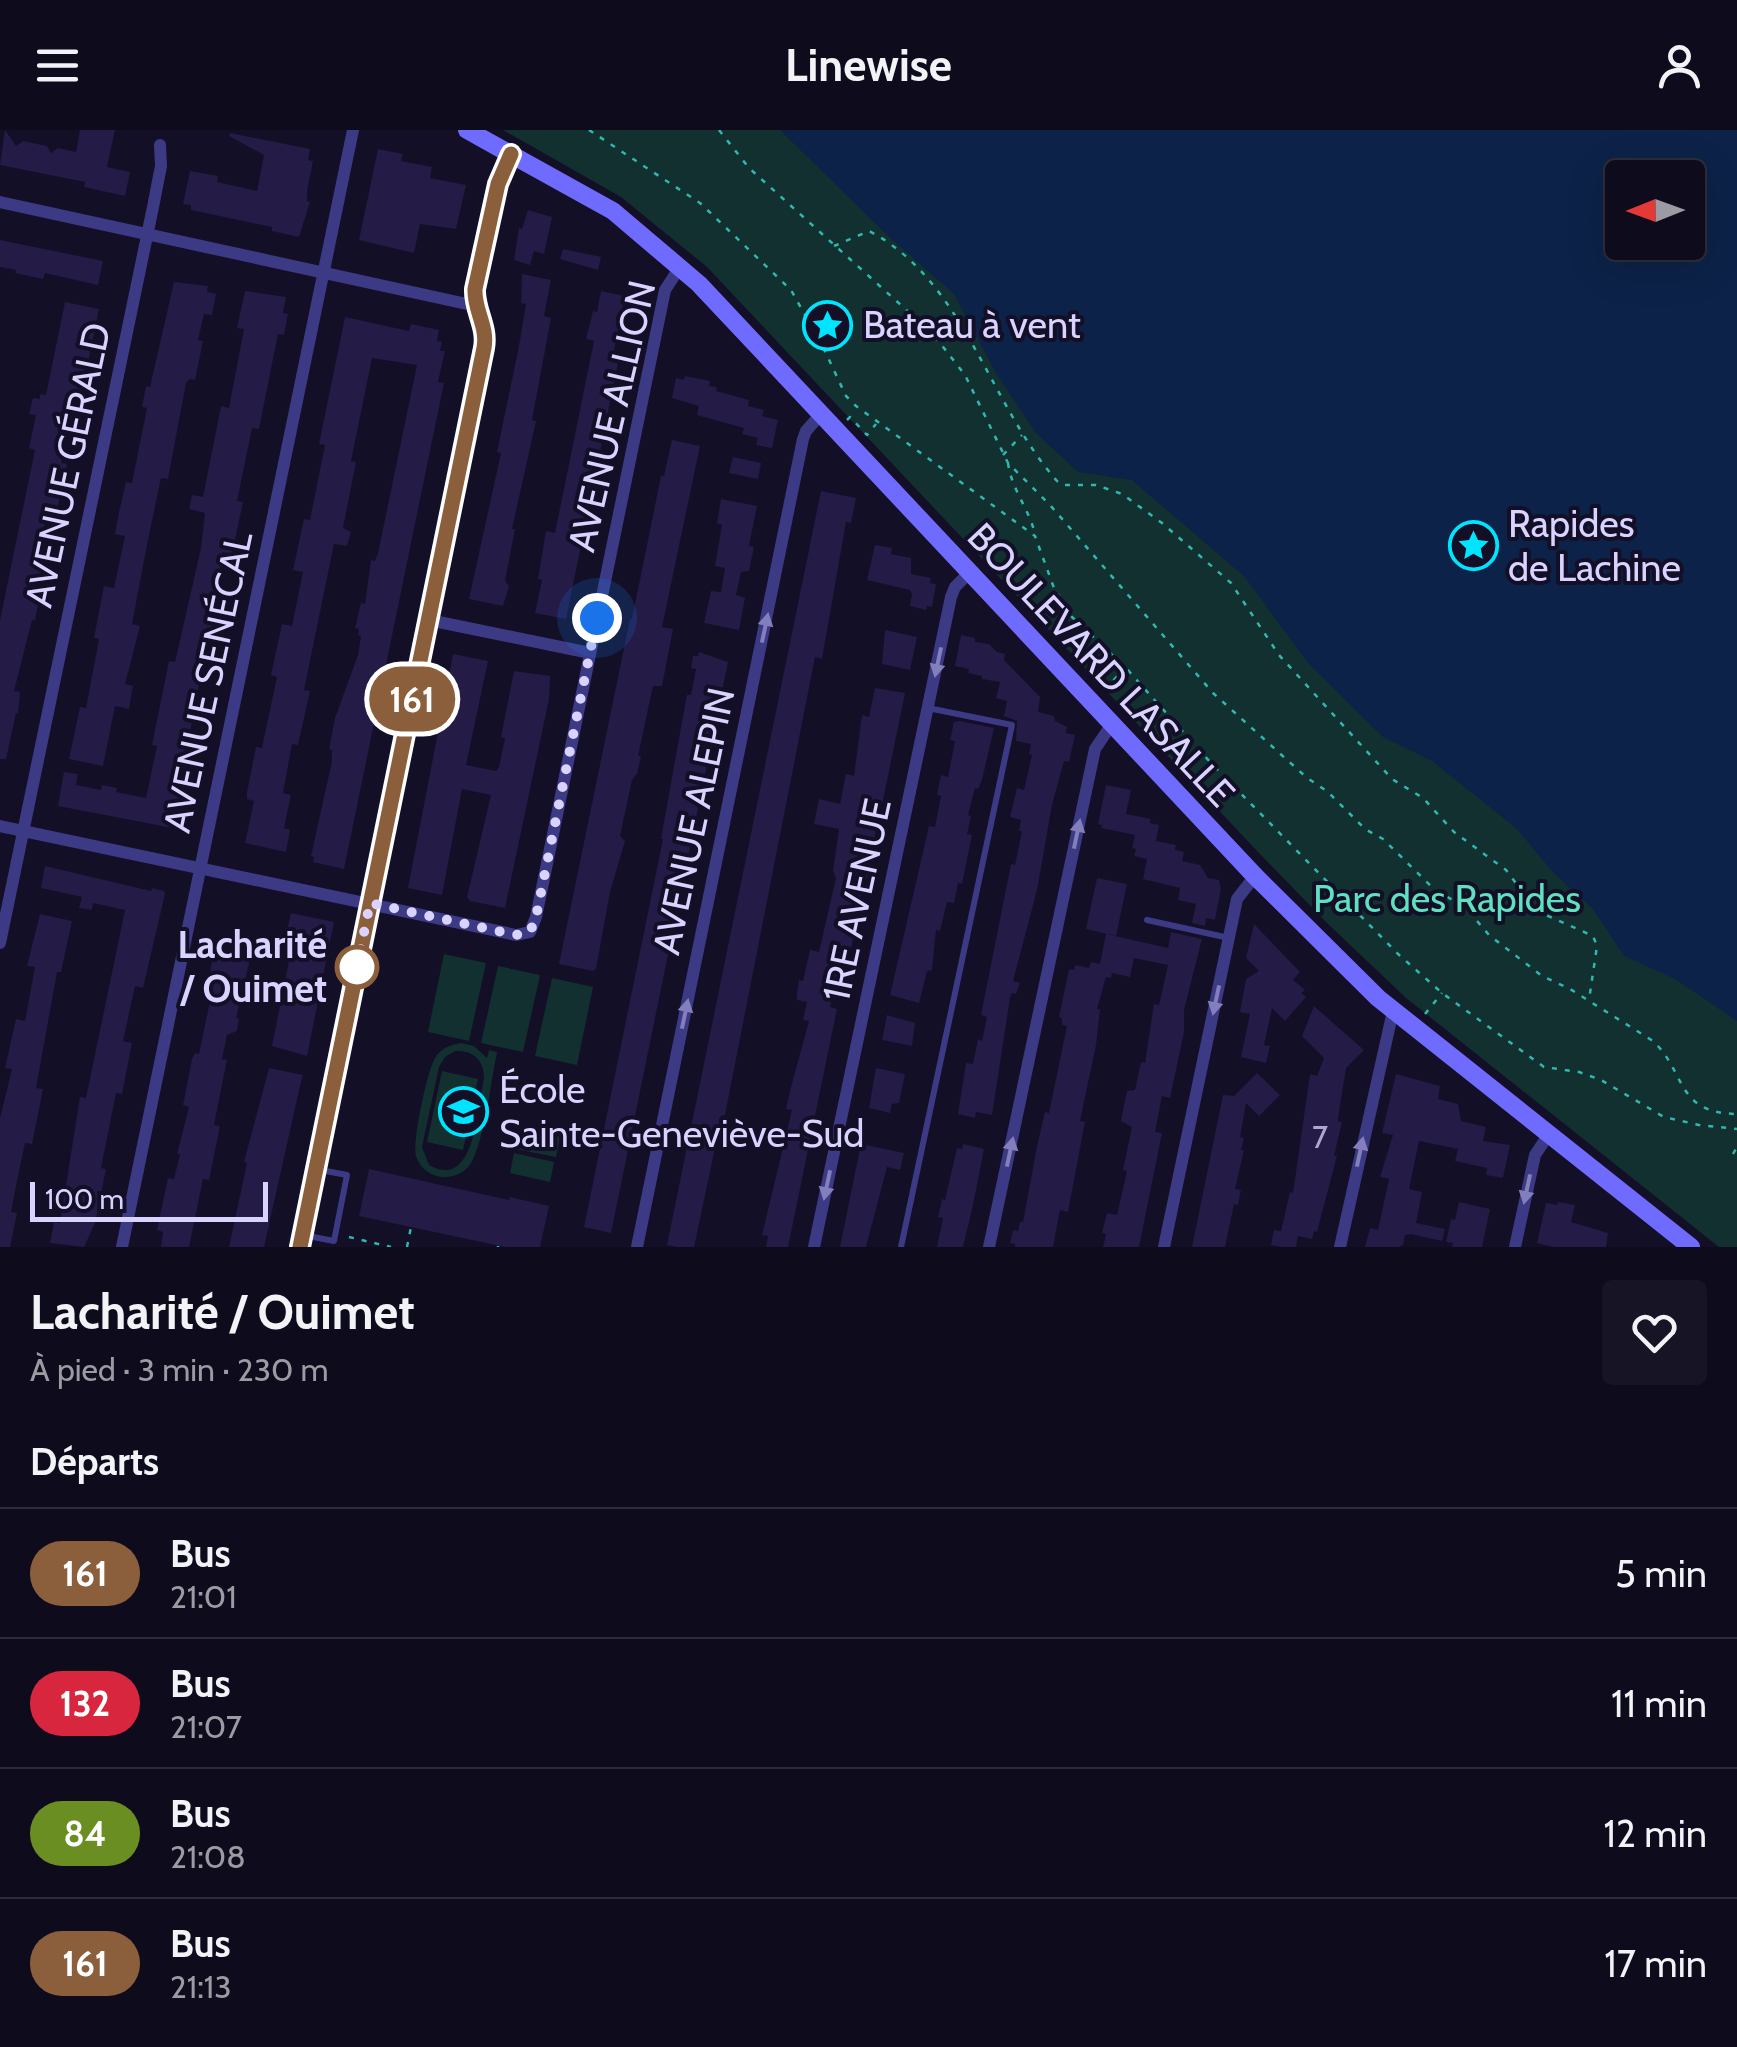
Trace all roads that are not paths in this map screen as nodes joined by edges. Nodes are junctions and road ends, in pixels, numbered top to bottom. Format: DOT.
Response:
graph roads {
  1 [pos="353,130"];
  2 [pos="467,130"];
  3 [pos="160,145"];
  4 [pos="511,154"];
  5 [pos="0,202"];
  6 [pos="147,234"];
  7 [pos="680,266"];
  8 [pos="323,272"];
  9 [pos="476,306"];
  10 [pos="821,414"];
  11 [pos="970,572"];
  12 [pos="429,620"];
  13 [pos="590,653"];
  14 [pos="928,708"];
  15 [pos="1112,724"];
  16 [pos="0,826"];
  17 [pos="24,830"];
  18 [pos="201,867"];
  19 [pos="1254,876"];
  20 [pos="370,903"];
  21 [pos="1147,920"];
  22 [pos="1229,938"];
  23 [pos="0,943"];
  24 [pos="1393,1011"];
  25 [pos="1548,1134"];
  26 [pos="316,1169"];
  27 [pos="301,1241"];
  28 [pos="122,1247"];
  29 [pos="637,1247"];
  30 [pos="814,1247"];
  31 [pos="901,1247"];
  32 [pos="989,1247"];
  33 [pos="1164,1247"];
  34 [pos="1340,1247"];
  35 [pos="1515,1247"];
  36 [pos="1691,1247"];
  1 -- 8 [label="street, AVENUE SENÉCAL"];
  2 -- 4 [label="main road, BOULEVARD LASALLE"];
  3 -- 6 [label="street, AVENUE GÉRALD"];
  4 -- 7 [label="main road, BOULEVARD LASALLE"];
  4 -- 9 [label="street"];
  5 -- 6 [label="street"];
  6 -- 8 [label="street"];
  6 -- 17 [label="street, AVENUE GÉRALD"];
  7 -- 10 [label="main road, BOULEVARD LASALLE"];
  7 -- 13 [label="street, AVENUE ALLION"];
  8 -- 9 [label="street"];
  8 -- 18 [label="street, AVENUE SENÉCAL"];
  9 -- 12 [label="street"];
  10 -- 11 [label="main road, BOULEVARD LASALLE"];
  29 -- 10 [label="street, AVENUE ALEPIN, one-way"];
  11 -- 14 [label="street, 1RE AVENUE, one-way"];
  11 -- 15 [label="main road, BOULEVARD LASALLE"];
  12 -- 13 [label="street"];
  12 -- 20 [label="street"];
  13 -- 20 [label="street, AVENUE ALLION"];
  14 -- 30 [label="street, 1RE AVENUE, one-way"];
  14 -- 31 [label="lane"];
  15 -- 19 [label="main road, BOULEVARD LASALLE"];
  32 -- 15 [label="street, one-way"];
  16 -- 17 [label="street"];
  17 -- 18 [label="street"];
  17 -- 23 [label="street, AVENUE GÉRALD"];
  18 -- 20 [label="street"];
  18 -- 28 [label="street, AVENUE SENÉCAL"];
  19 -- 22 [label="street"];
  19 -- 24 [label="main road, BOULEVARD LASALLE"];
  20 -- 26 [label="street"];
  21 -- 22 [label="lane"];
  22 -- 33 [label="street, one-way"];
  24 -- 25 [label="main road, BOULEVARD LASALLE"];
  34 -- 24 [label="street, one-way"];
  25 -- 35 [label="street, one-way"];
  25 -- 36 [label="main road, BOULEVARD LASALLE"];
  26 -- 27 [label="street"];
  26 -- 27 [label="lane"];
}
